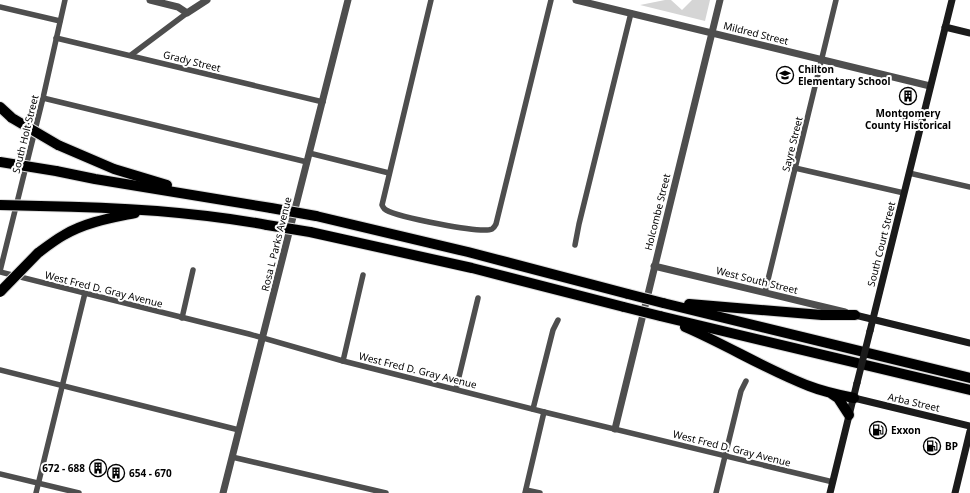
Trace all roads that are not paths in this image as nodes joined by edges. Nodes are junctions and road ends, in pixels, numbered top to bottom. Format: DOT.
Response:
graph roads {
  1 [pos="65,0"];
  2 [pos="150,0"];
  3 [pos="207,0"];
  4 [pos="348,0"];
  5 [pos="431,0"];
  6 [pos="552,0"];
  7 [pos="576,0"];
  8 [pos="720,0"];
  9 [pos="836,0"];
  10 [pos="952,0"];
  11 [pos="605,3"];
  12 [pos="0,7"];
  13 [pos="187,13"];
  14 [pos="631,13"];
  15 [pos="60,21"];
  16 [pos="945,27"];
  17 [pos="712,33"];
  18 [pos="970,33"];
  19 [pos="56,38"];
  20 [pos="131,55"];
  21 [pos="822,60"];
  22 [pos="930,86"];
  23 [pos="43,98"];
  24 [pos="323,102"];
  25 [pos="0,107"];
  26 [pos="310,153"];
  27 [pos="0,162"];
  28 [pos="307,162"];
  29 [pos="795,168"];
  30 [pos="389,173"];
  31 [pos="909,173"];
  32 [pos="970,187"];
  33 [pos="904,193"];
  34 [pos="207,197"];
  35 [pos="0,205"];
  36 [pos="149,210"];
  37 [pos="575,245"];
  38 [pos="654,266"];
  39 [pos="193,270"];
  40 [pos="0,272"];
  41 [pos="363,275"];
  42 [pos="0,292"];
  43 [pos="765,292"];
  44 [pos="85,293"];
  45 [pos="478,298"];
  46 [pos="663,303"];
  47 [pos="855,315"];
  48 [pos="660,316"];
  49 [pos="182,318"];
  50 [pos="873,319"];
  51 [pos="558,320"];
  52 [pos="262,338"];
  53 [pos="970,343"];
  54 [pos="343,361"];
  55 [pos="0,370"];
  56 [pos="970,378"];
  57 [pos="746,381"];
  58 [pos="63,386"];
  59 [pos="456,389"];
  60 [pos="970,390"];
  61 [pos="831,393"];
  62 [pos="854,398"];
  63 [pos="533,409"];
  64 [pos="544,412"];
  65 [pos="849,416"];
  66 [pos="970,426"];
  67 [pos="615,429"];
  68 [pos="239,430"];
  69 [pos="970,431"];
  70 [pos="725,456"];
  71 [pos="232,457"];
  72 [pos="0,474"];
  73 [pos="833,482"];
  74 [pos="39,483"];
  75 [pos="526,491"];
  76 [pos="375,492"];
  77 [pos="36,493"];
  78 [pos="79,493"];
  79 [pos="223,493"];
  80 [pos="386,493"];
  81 [pos="540,493"];
  82 [pos="716,493"];
  83 [pos="830,493"];
  84 [pos="955,493"];
  1 -- 15 [label="street, South Holt Street"];
  2 -- 13 [label="street"];
  3 -- 13 [label="street"];
  4 -- 24 [label="street, Rosa L Parks Avenue"];
  5 -- 30 [label="street"];
  6 -- 30 [label="street"];
  7 -- 11 [label="street, Mildred Street"];
  8 -- 17 [label="street, Holcombe Street"];
  9 -- 21 [label="street, Sayre Street"];
  10 -- 16 [label="main road, South Court Street"];
  11 -- 14 [label="street, Mildred Street"];
  12 -- 15 [label="street"];
  13 -- 20 [label="street"];
  14 -- 17 [label="street, Mildred Street"];
  14 -- 37 [label="street"];
  15 -- 19 [label="street, South Holt Street"];
  16 -- 18 [label="main road"];
  16 -- 22 [label="main road, South Court Street"];
  17 -- 21 [label="street, Mildred Street"];
  17 -- 38 [label="street, Holcombe Street"];
  19 -- 20 [label="street, Grady Street"];
  19 -- 23 [label="street, South Holt Street"];
  20 -- 24 [label="street, Grady Street"];
  21 -- 22 [label="street, Mildred Street"];
  21 -- 29 [label="street, Sayre Street"];
  22 -- 31 [label="main road, South Court Street"];
  23 -- 28 [label="street"];
  23 -- 40 [label="street, South Holt Street"];
  24 -- 26 [label="street, Rosa L Parks Avenue"];
  25 -- 34 [label="highway, bridge"];
  26 -- 28 [label="street, Rosa L Parks Avenue"];
  26 -- 30 [label="street"];
  27 -- 34 [label="highway, bridge"];
  28 -- 52 [label="street, Rosa L Parks Avenue"];
  29 -- 33 [label="street"];
  29 -- 43 [label="street, Sayre Street"];
  31 -- 32 [label="street"];
  31 -- 33 [label="main road, South Court Street"];
  33 -- 50 [label="main road, South Court Street"];
  34 -- 46 [label="highway, bridge"];
  35 -- 36 [label="highway, bridge"];
  36 -- 42 [label="highway, bridge"];
  36 -- 48 [label="highway, bridge"];
  38 -- 43 [label="street, West South Street"];
  38 -- 67 [label="street, Holcombe Street"];
  39 -- 49 [label="street"];
  40 -- 44 [label="street, West Fred D. Gray Avenue"];
  41 -- 54 [label="street"];
  43 -- 47 [label="street, West South Street"];
  44 -- 49 [label="street, West Fred D. Gray Avenue"];
  44 -- 58 [label="street"];
  45 -- 59 [label="street"];
  46 -- 47 [label="highway"];
  46 -- 56 [label="highway"];
  47 -- 50 [label="main road"];
  48 -- 60 [label="highway"];
  48 -- 61 [label="highway"];
  49 -- 52 [label="street, West Fred D. Gray Avenue"];
  50 -- 53 [label="main road"];
  50 -- 62 [label="main road, South Court Street, bridge"];
  51 -- 63 [label="street"];
  52 -- 54 [label="street, West Fred D. Gray Avenue"];
  52 -- 68 [label="street, Rosa L Parks Avenue"];
  54 -- 59 [label="street, West Fred D. Gray Avenue"];
  55 -- 58 [label="street"];
  57 -- 70 [label="street"];
  58 -- 68 [label="street"];
  58 -- 74 [label="street"];
  59 -- 63 [label="street, West Fred D. Gray Avenue"];
  61 -- 62 [label="highway"];
  61 -- 65 [label="highway"];
  62 -- 65 [label="main road, South Court Street"];
  62 -- 66 [label="main road, Arba Street"];
  63 -- 64 [label="street, West Fred D. Gray Avenue"];
  64 -- 67 [label="street, West Fred D. Gray Avenue"];
  64 -- 75 [label="street"];
  65 -- 73 [label="main road, South Court Street"];
  67 -- 70 [label="street, West Fred D. Gray Avenue"];
  68 -- 71 [label="street, Rosa L Parks Avenue"];
  69 -- 84 [label="main road"];
  70 -- 73 [label="street, West Fred D. Gray Avenue"];
  70 -- 82 [label="street"];
  71 -- 76 [label="street"];
  71 -- 79 [label="street, Rosa L Parks Avenue"];
  72 -- 74 [label="street"];
  73 -- 83 [label="main road, South Court Street"];
  74 -- 77 [label="street"];
  74 -- 78 [label="street"];
  75 -- 81 [label="street"];
  76 -- 80 [label="street"];
}
